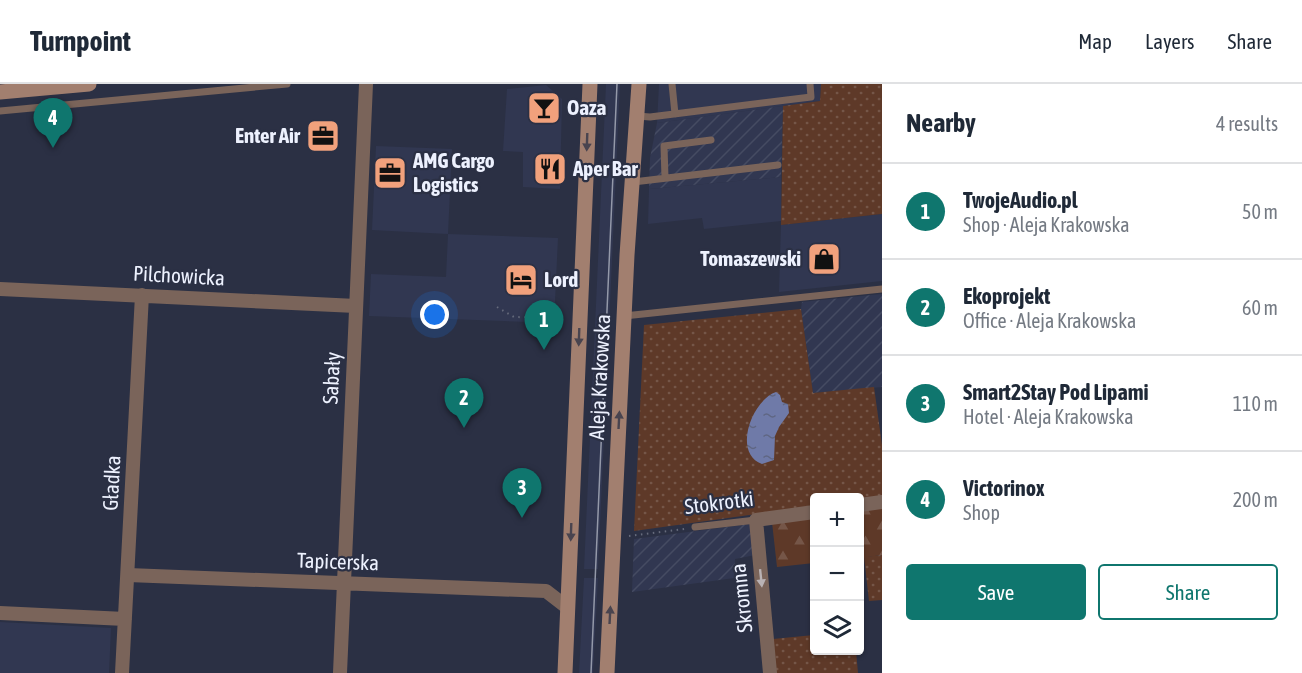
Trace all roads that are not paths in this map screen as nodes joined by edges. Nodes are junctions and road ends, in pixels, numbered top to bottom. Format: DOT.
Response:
graph roads {
  1 [pos="89,84"];
  2 [pos="287,84"];
  3 [pos="366,84"];
  4 [pos="590,84"];
  5 [pos="639,84"];
  6 [pos="672,84"];
  7 [pos="810,84"];
  8 [pos="48,86"];
  9 [pos="0,92"];
  10 [pos="0,111"];
  11 [pos="675,114"];
  12 [pos="637,116"];
  13 [pos="711,140"];
  14 [pos="778,165"];
  15 [pos="665,178"];
  16 [pos="633,182"];
  17 [pos="0,288"];
  18 [pos="882,289"];
  19 [pos="142,295"];
  20 [pos="356,306"];
  21 [pos="624,316"];
  22 [pos="882,502"];
  23 [pos="864,504"];
  24 [pos="810,513"];
  25 [pos="756,520"];
  26 [pos="695,527"];
  27 [pos="128,575"];
  28 [pos="569,577"];
  29 [pos="344,583"];
  30 [pos="546,591"];
  31 [pos="568,608"];
  32 [pos="0,613"];
  33 [pos="125,619"];
  34 [pos="122,673"];
  35 [pos="340,673"];
  36 [pos="565,673"];
  37 [pos="607,673"];
  38 [pos="770,673"];
  1 -- 8 [label="main road"];
  2 -- 10 [label="lane"];
  3 -- 20 [label="street, Sabały"];
  4 -- 28 [label="main road, Aleja Krakowska, one-way"];
  5 -- 12 [label="main road, Aleja Krakowska"];
  6 -- 11 [label="lane"];
  7 -- 11 [label="lane"];
  8 -- 9 [label="main road"];
  11 -- 12 [label="lane"];
  12 -- 16 [label="main road, Aleja Krakowska"];
  13 -- 15 [label="lane"];
  14 -- 15 [label="lane"];
  15 -- 16 [label="lane"];
  16 -- 21 [label="main road, Aleja Krakowska"];
  17 -- 19 [label="street, Pilchowicka"];
  18 -- 21 [label="lane"];
  19 -- 20 [label="street, Pilchowicka"];
  19 -- 27 [label="street, Gładka"];
  20 -- 29 [label="street, Sabały"];
  37 -- 21 [label="main road, Aleja Krakowska, one-way"];
  22 -- 23 [label="street"];
  24 -- 25 [label="street, Stokrotki"];
  25 -- 26 [label="lane, Stokrotki"];
  25 -- 38 [label="street, Skromna, one-way"];
  27 -- 29 [label="street, Tapicerska"];
  27 -- 33 [label="street, Gładka"];
  28 -- 30 [label="street"];
  28 -- 31 [label="main road, Aleja Krakowska"];
  29 -- 30 [label="street, Tapicerska"];
  29 -- 35 [label="street, Sabały"];
  30 -- 31 [label="street"];
  31 -- 36 [label="main road, Aleja Krakowska"];
  32 -- 33 [label="street"];
  33 -- 34 [label="street, Gładka"];
}
